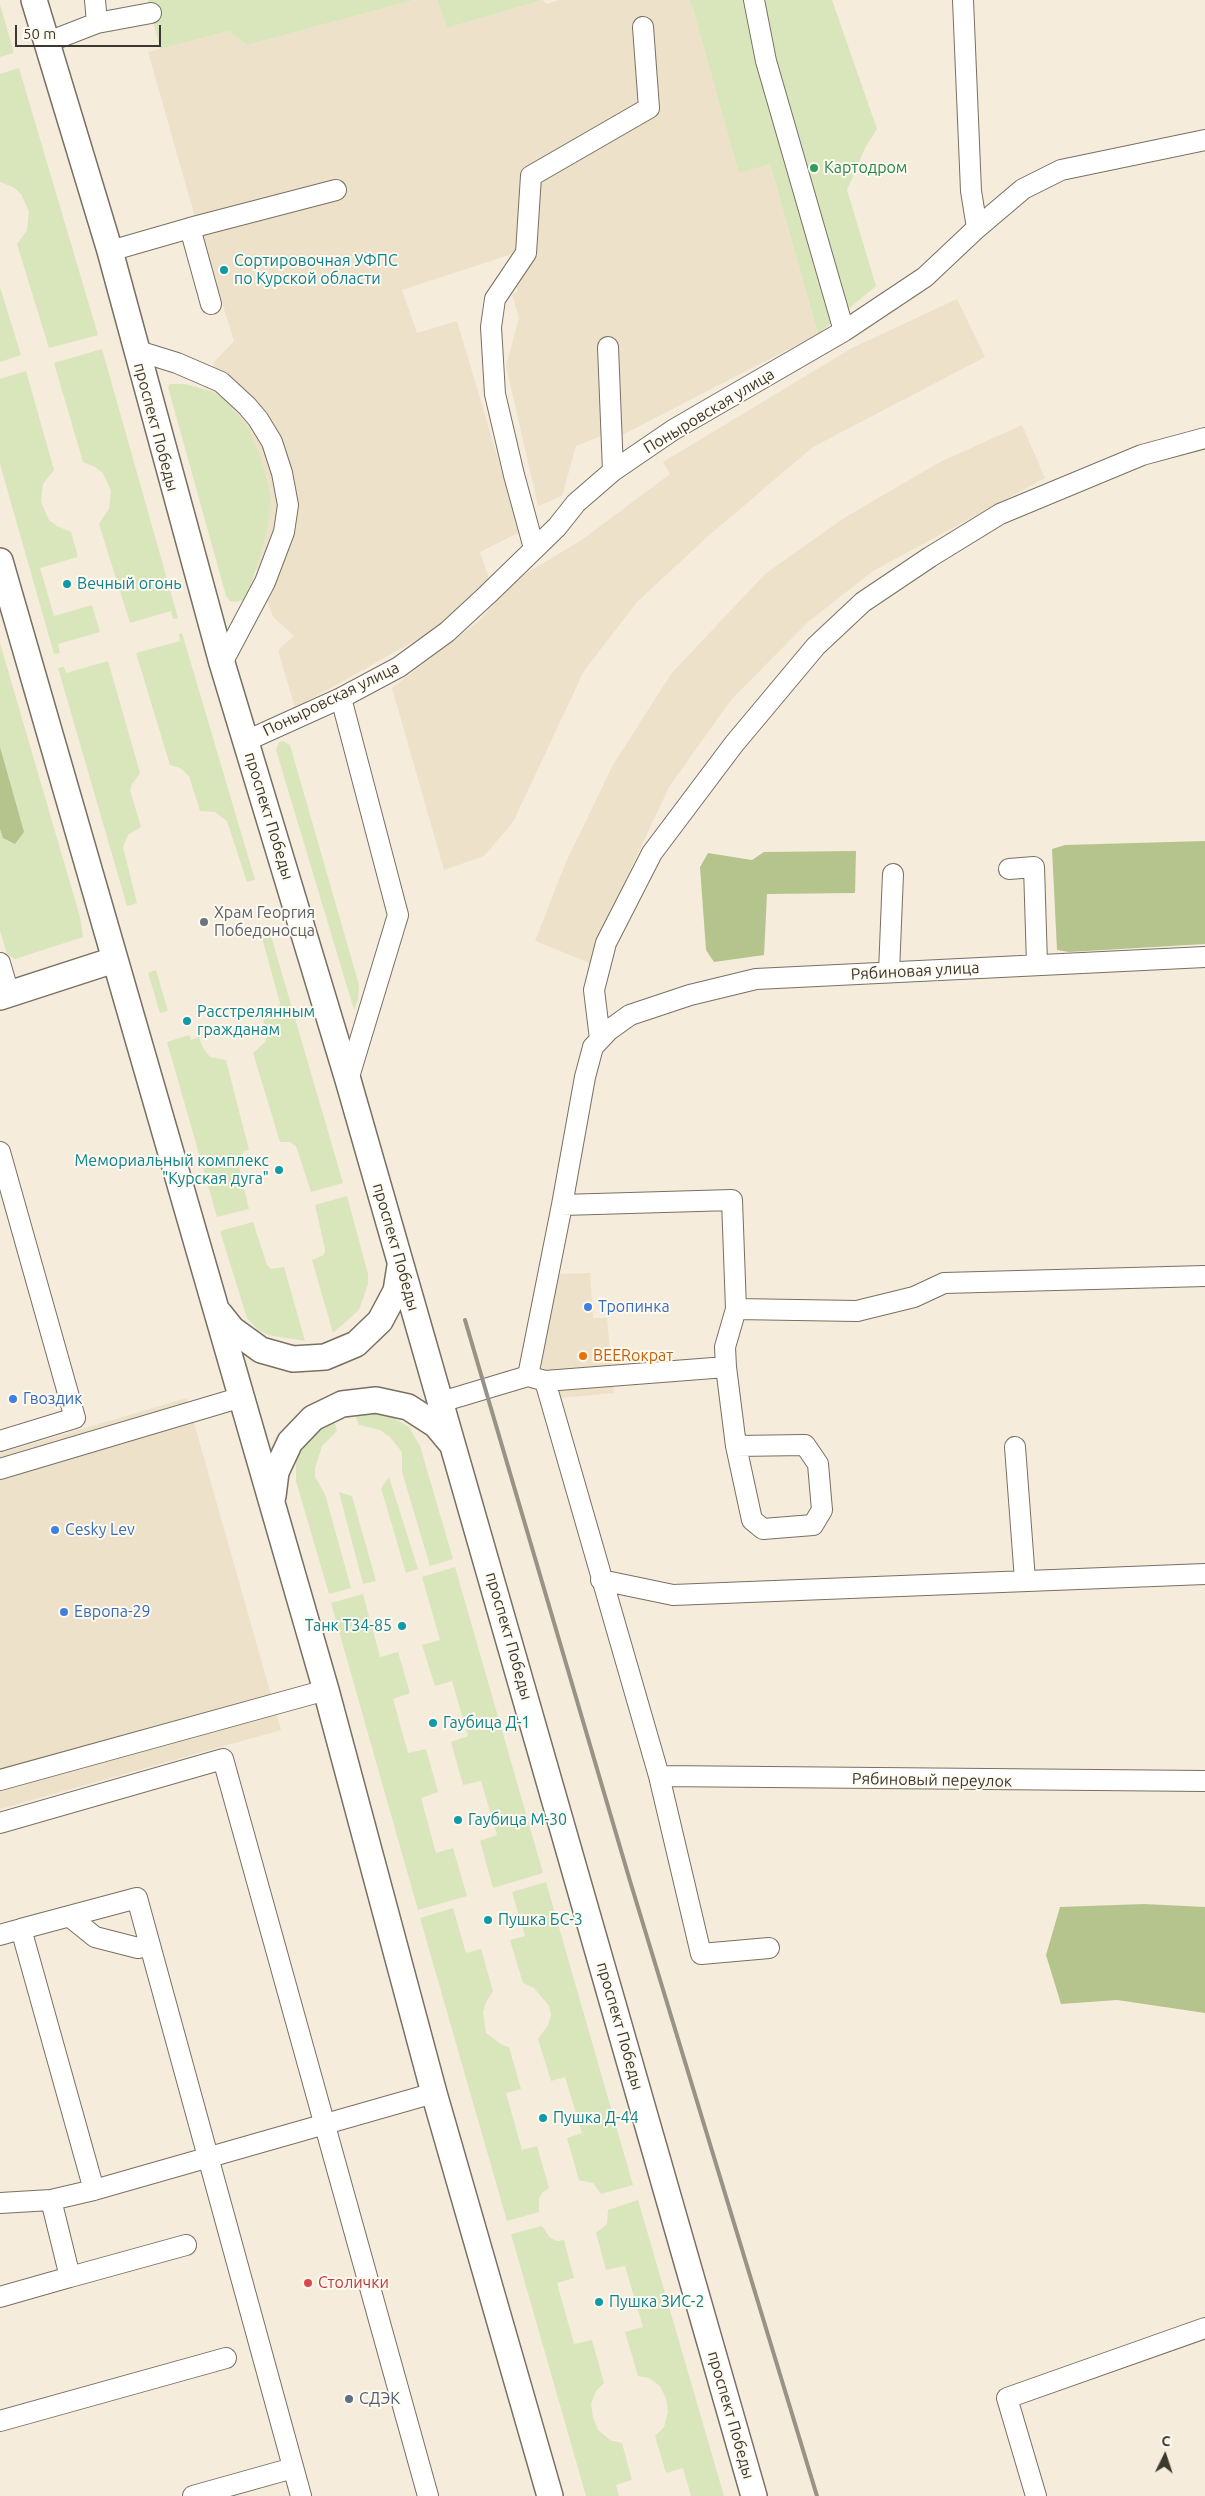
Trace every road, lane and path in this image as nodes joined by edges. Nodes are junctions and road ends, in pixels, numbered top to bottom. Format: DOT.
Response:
graph roads {
  1 [pos="34,0"];
  2 [pos="95,0"];
  3 [pos="754,0"];
  4 [pos="963,0"];
  5 [pos="151,13"];
  6 [pos="97,23"];
  7 [pos="643,27"];
  8 [pos="48,42"];
  9 [pos="1205,140"];
  10 [pos="336,190"];
  11 [pos="190,228"];
  12 [pos="977,228"];
  13 [pos="110,251"];
  14 [pos="211,304"];
  15 [pos="844,331"];
  16 [pos="608,347"];
  17 [pos="135,350"];
  18 [pos="1205,438"];
  19 [pos="612,471"];
  20 [pos="534,548"];
  21 [pos="0,561"];
  22 [pos="222,663"];
  23 [pos="341,698"];
  24 [pos="246,741"];
  25 [pos="1008,869"];
  26 [pos="893,874"];
  27 [pos="1205,956"];
  28 [pos="114,960"];
  29 [pos="0,963"];
  30 [pos="1037,964"];
  31 [pos="889,972"];
  32 [pos="4,995"];
  33 [pos="600,1039"];
  34 [pos="348,1080"];
  35 [pos="0,1152"];
  36 [pos="562,1204"];
  37 [pos="400,1261"];
  38 [pos="1205,1276"];
  39 [pos="215,1306"];
  40 [pos="736,1309"];
  41 [pos="726,1366"];
  42 [pos="537,1379"];
  43 [pos="242,1398"];
  44 [pos="441,1402"];
  45 [pos="0,1441"];
  46 [pos="736,1446"];
  47 [pos="1015,1447"];
  48 [pos="455,1449"];
  49 [pos="0,1469"];
  50 [pos="273,1506"];
  51 [pos="1205,1574"];
  52 [pos="601,1580"];
  53 [pos="1025,1580"];
  54 [pos="326,1690"];
  55 [pos="659,1776"];
  56 [pos="0,1780"];
  57 [pos="1205,1781"];
  58 [pos="0,1823"];
  59 [pos="69,1916"];
  60 [pos="20,1929"];
  61 [pos="0,1935"];
  62 [pos="150,1945"];
  63 [pos="769,1948"];
  64 [pos="434,2093"];
  65 [pos="325,2125"];
  66 [pos="207,2159"];
  67 [pos="94,2190"];
  68 [pos="51,2200"];
  69 [pos="0,2203"];
  70 [pos="186,2244"];
  71 [pos="70,2277"];
  72 [pos="0,2297"];
  73 [pos="1205,2328"];
  74 [pos="226,2358"];
  75 [pos="0,2421"];
  76 [pos="293,2468"];
  77 [pos="193,2496"];
  78 [pos="301,2496"];
  79 [pos="428,2496"];
  80 [pos="550,2496"];
  81 [pos="754,2496"];
  82 [pos="1036,2496"];
  1 -- 8 [label="main road, проспект Победы"];
  2 -- 6 [label="street"];
  3 -- 15 [label="street"];
  4 -- 12 [label="street"];
  5 -- 6 [label="street"];
  6 -- 8 [label="street"];
  7 -- 20 [label="street"];
  8 -- 13 [label="main road, проспект Победы"];
  9 -- 12 [label="street, Поныровская улица"];
  10 -- 11 [label="street"];
  11 -- 13 [label="street"];
  11 -- 14 [label="street"];
  12 -- 15 [label="street, Поныровская улица"];
  13 -- 17 [label="main road, проспект Победы"];
  15 -- 19 [label="street, Поныровская улица"];
  16 -- 19 [label="street"];
  17 -- 22 [label="main road, проспект Победы"];
  17 -- 22 [label="street"];
  18 -- 33 [label="street"];
  19 -- 20 [label="street, Поныровская улица"];
  20 -- 23 [label="street, Поныровская улица"];
  21 -- 28 [label="main road"];
  22 -- 24 [label="main road, проспект Победы"];
  23 -- 24 [label="street, Поныровская улица"];
  23 -- 34 [label="street"];
  24 -- 34 [label="main road, проспект Победы"];
  25 -- 30 [label="street"];
  26 -- 31 [label="street"];
  27 -- 30 [label="street, Рябиновая улица"];
  28 -- 32 [label="main road"];
  28 -- 39 [label="main road"];
  29 -- 32 [label="street"];
  30 -- 31 [label="street, Рябиновая улица"];
  31 -- 33 [label="street, Рябиновая улица"];
  33 -- 36 [label="street"];
  34 -- 37 [label="main road, проспект Победы"];
  35 -- 45 [label="street"];
  36 -- 40 [label="street"];
  36 -- 42 [label="street"];
  37 -- 39 [label="main road"];
  37 -- 44 [label="main road, проспект Победы"];
  38 -- 40 [label="street"];
  39 -- 43 [label="main road"];
  40 -- 41 [label="street"];
  41 -- 42 [label="street"];
  41 -- 46 [label="street"];
  42 -- 44 [label="street"];
  42 -- 52 [label="street"];
  43 -- 49 [label="street"];
  43 -- 50 [label="main road"];
  44 -- 48 [label="main road, проспект Победы"];
  46 -- 46 [label="street"];
  47 -- 53 [label="street"];
  48 -- 50 [label="main road"];
  48 -- 81 [label="main road, проспект Победы"];
  50 -- 54 [label="main road"];
  51 -- 53 [label="street"];
  52 -- 53 [label="street"];
  52 -- 55 [label="street"];
  54 -- 56 [label="street"];
  54 -- 64 [label="main road"];
  55 -- 57 [label="street, Рябиновый переулок"];
  55 -- 63 [label="street"];
  58 -- 65 [label="street"];
  59 -- 60 [label="street"];
  59 -- 62 [label="street"];
  59 -- 62 [label="street"];
  60 -- 61 [label="street"];
  60 -- 67 [label="street"];
  62 -- 66 [label="street"];
  64 -- 65 [label="street"];
  64 -- 80 [label="main road"];
  65 -- 66 [label="street"];
  65 -- 79 [label="street"];
  66 -- 67 [label="street"];
  66 -- 76 [label="street"];
  67 -- 68 [label="street"];
  68 -- 69 [label="street"];
  68 -- 71 [label="street"];
  70 -- 71 [label="street"];
  71 -- 72 [label="street"];
  73 -- 82 [label="street"];
  74 -- 75 [label="street"];
  76 -- 77 [label="street"];
  76 -- 78 [label="street"];
}
